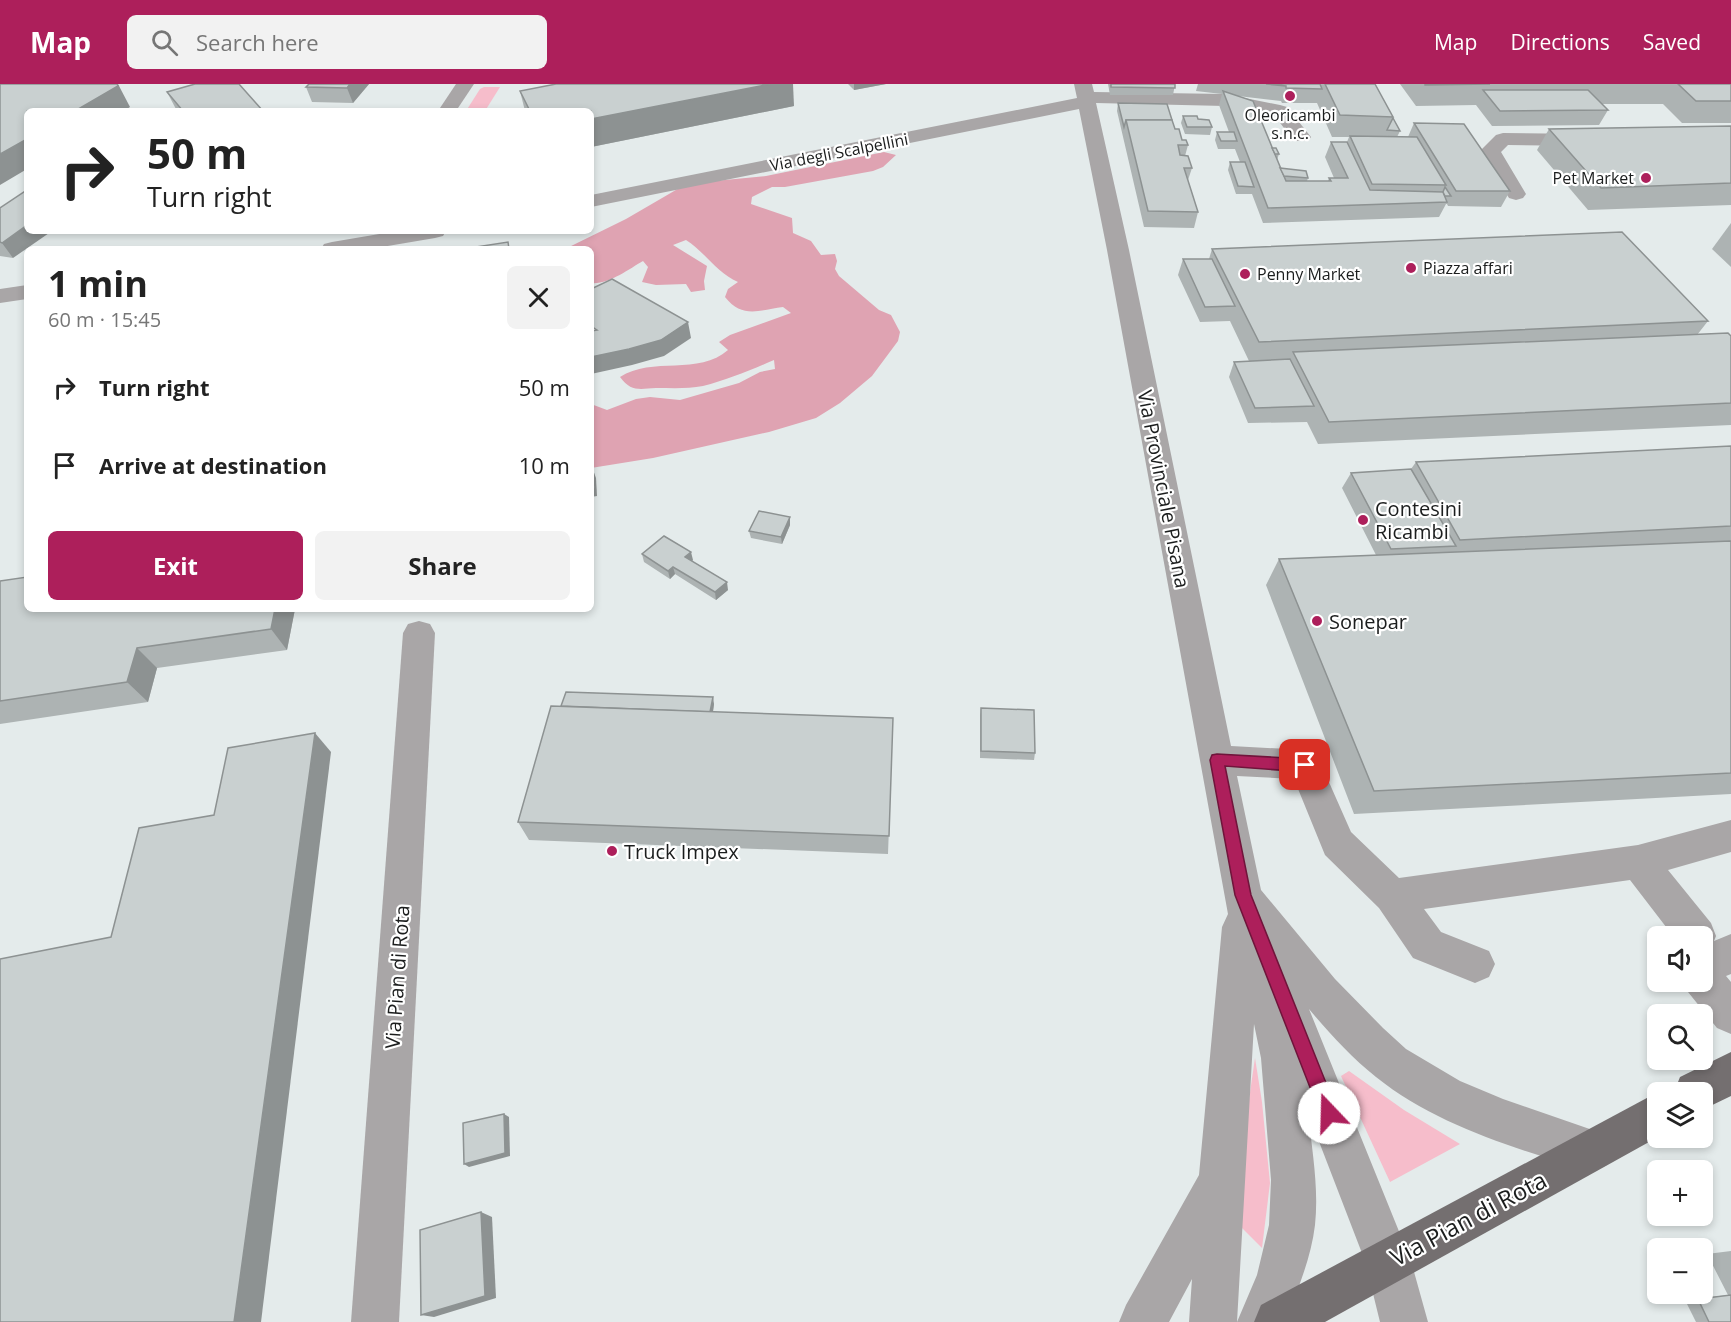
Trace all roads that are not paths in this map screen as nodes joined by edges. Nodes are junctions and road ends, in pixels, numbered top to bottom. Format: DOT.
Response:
graph roads {
  1 [pos="465,84"];
  2 [pos="1085,95"];
  3 [pos="449,108"];
  4 [pos="1300,137"];
  5 [pos="1604,140"];
  6 [pos="1516,194"];
  7 [pos="594,200"];
  8 [pos="405,234"];
  9 [pos="364,238"];
  10 [pos="341,246"];
  11 [pos="24,292"];
  12 [pos="0,296"];
  13 [pos="419,633"];
  14 [pos="1217,760"];
  15 [pos="1731,836"];
  16 [pos="1638,862"];
  17 [pos="1243,895"];
  18 [pos="1392,896"];
  19 [pos="1686,926"];
  20 [pos="1475,964"];
  21 [pos="1713,967"];
  22 [pos="1731,1014"];
  23 [pos="1731,1074"];
  24 [pos="1713,1083"];
  25 [pos="1647,1119"];
  26 [pos="1592,1150"];
  27 [pos="1221,1180"];
  28 [pos="1388,1261"];
  29 [pos="375,1322"];
  30 [pos="1143,1322"];
  31 [pos="1213,1322"];
  32 [pos="1262,1322"];
  33 [pos="1278,1322"];
  34 [pos="1404,1322"];
  1 -- 3 [label="street"];
  2 -- 4 [label="street, Via degli Scalpellini"];
  2 -- 7 [label="street, Via degli Scalpellini"];
  2 -- 14 [label="street, Via Provinciale Pisana"];
  5 -- 6 [label="street"];
  8 -- 9 [label="street"];
  9 -- 10 [label="street"];
  11 -- 12 [label="street"];
  13 -- 29 [label="street, Via Pian di Rota"];
  14 -- 17 [label="street, Via Provinciale Pisana"];
  14 -- 18 [label="street"];
  15 -- 16 [label="street"];
  16 -- 18 [label="street"];
  16 -- 19 [label="street"];
  17 -- 26 [label="street, Via Provinciale Pisana"];
  17 -- 27 [label="street, Via Provinciale Pisana"];
  17 -- 28 [label="street, Via Provinciale Pisana"];
  17 -- 32 [label="street, Via Provinciale Pisana"];
  18 -- 20 [label="street"];
  21 -- 22 [label="street"];
  23 -- 24 [label="main road"];
  25 -- 26 [label="main road, Via Pian di Rota"];
  26 -- 28 [label="main road, Via Pian di Rota"];
  27 -- 30 [label="street, Via Provinciale Pisana"];
  27 -- 31 [label="street, Via Provinciale Pisana"];
  28 -- 33 [label="main road, Via Pian di Rota"];
  28 -- 34 [label="street, Via Provinciale Pisana"];
}
